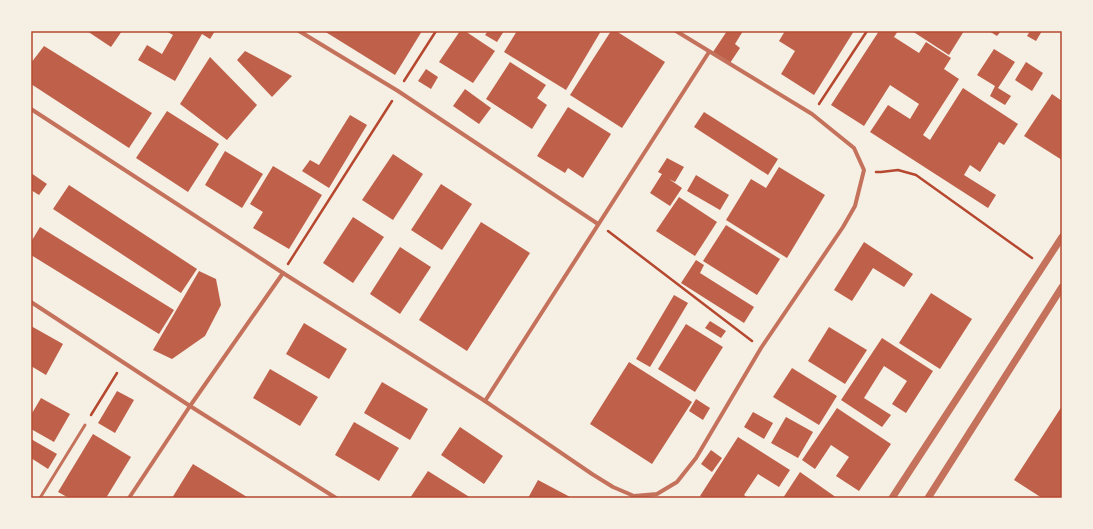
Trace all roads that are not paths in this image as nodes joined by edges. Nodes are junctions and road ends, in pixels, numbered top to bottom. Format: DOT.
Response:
graph roads {
  1 [pos="299,31"];
  2 [pos="676,31"];
  3 [pos="709,52"];
  4 [pos="31,109"];
  5 [pos="598,224"];
  6 [pos="1062,237"];
  7 [pos="282,273"];
  8 [pos="1062,287"];
  9 [pos="31,302"];
  10 [pos="485,401"];
  11 [pos="190,406"];
  12 [pos="85,425"];
  13 [pos="40,498"];
  14 [pos="130,498"];
  15 [pos="336,498"];
  16 [pos="892,498"];
  17 [pos="928,498"];
  1 -- 5 [label="street"];
  2 -- 3 [label="street"];
  3 -- 5 [label="street"];
  3 -- 10 [label="street"];
  4 -- 7 [label="street"];
  5 -- 10 [label="street"];
  6 -- 16 [label="street"];
  7 -- 10 [label="street"];
  7 -- 11 [label="street"];
  8 -- 17 [label="street"];
  9 -- 11 [label="street"];
  11 -- 14 [label="street"];
  11 -- 15 [label="street"];
  12 -- 13 [label="lane"];
}
